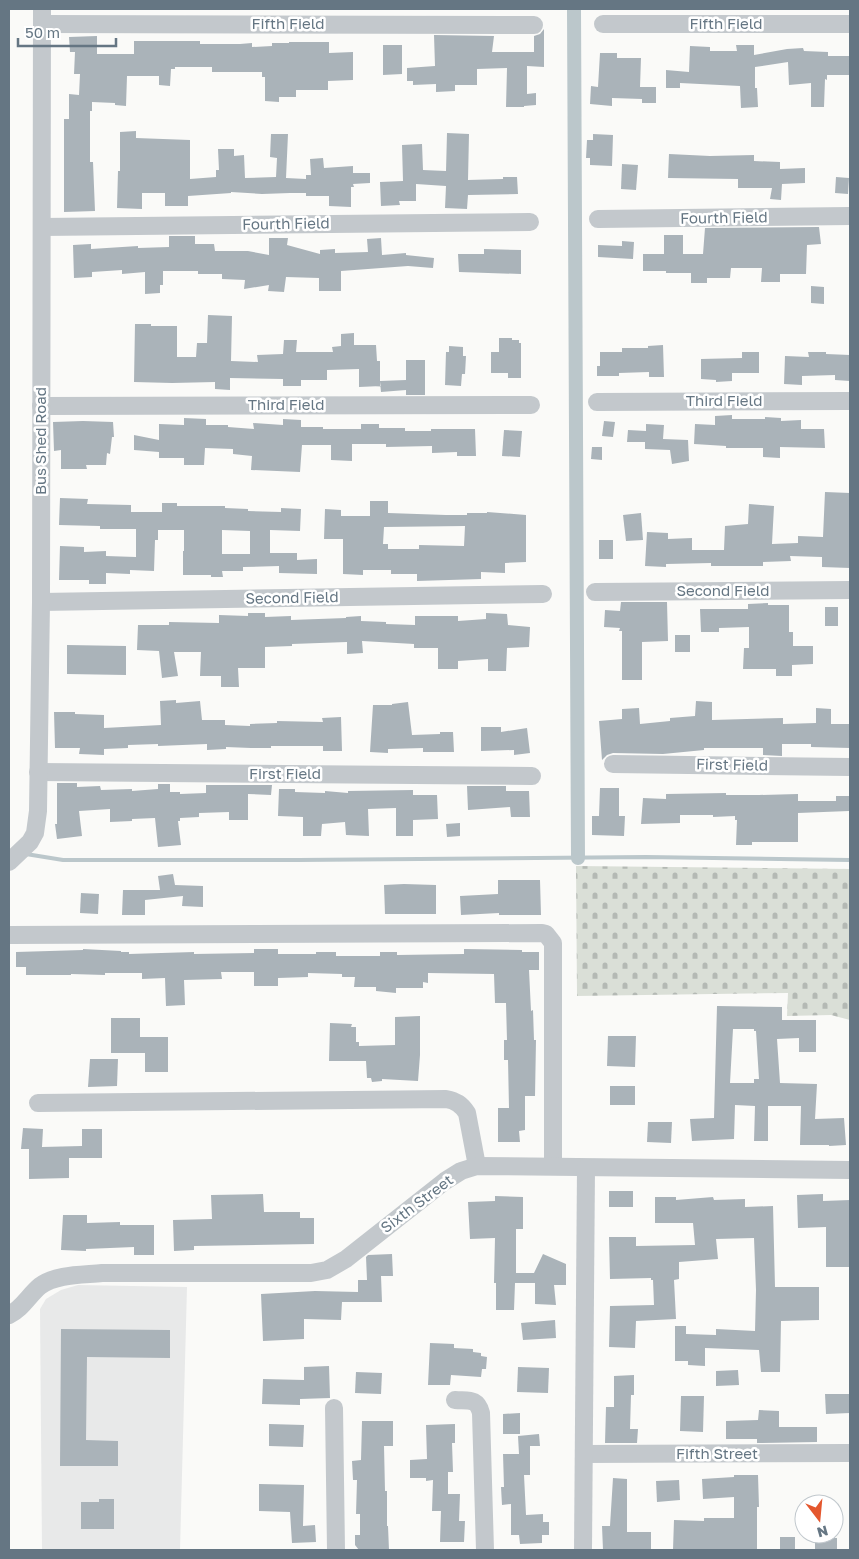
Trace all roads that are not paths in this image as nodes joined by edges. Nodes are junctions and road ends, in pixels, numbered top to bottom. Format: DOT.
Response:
graph roads {
  1 [pos="42,16"];
  2 [pos="603,24"];
  3 [pos="850,24"];
  4 [pos="534,25"];
  5 [pos="850,216"];
  6 [pos="598,219"];
  7 [pos="530,222"];
  8 [pos="42,227"];
  9 [pos="850,401"];
  10 [pos="598,402"];
  11 [pos="531,405"];
  12 [pos="41,406"];
  13 [pos="850,590"];
  14 [pos="596,592"];
  15 [pos="543,594"];
  16 [pos="41,602"];
  17 [pos="613,764"];
  18 [pos="850,767"];
  19 [pos="38,772"];
  20 [pos="532,776"];
  21 [pos="9,862"];
  22 [pos="9,935"];
  23 [pos="38,1102"];
  24 [pos="477,1166"];
  25 [pos="553,1166"];
  26 [pos="586,1168"];
  27 [pos="850,1170"];
  28 [pos="9,1315"];
  29 [pos="455,1400"];
  30 [pos="334,1408"];
  31 [pos="850,1453"];
  32 [pos="584,1454"];
  33 [pos="336,1550"];
  34 [pos="485,1550"];
  35 [pos="583,1550"];
  1 -- 4 [label="street, Fifth Field"];
  1 -- 8 [label="street, Bus Shed Road"];
  2 -- 3 [label="street, Fifth Field"];
  5 -- 6 [label="street, Fourth Field"];
  7 -- 8 [label="street, Fourth Field"];
  8 -- 12 [label="street, Bus Shed Road"];
  9 -- 10 [label="street, Third Field"];
  11 -- 12 [label="street, Third Field"];
  12 -- 16 [label="street, Bus Shed Road"];
  13 -- 14 [label="street, Second Field"];
  15 -- 16 [label="street, Second Field"];
  16 -- 19 [label="street, Bus Shed Road"];
  17 -- 18 [label="street, First Field"];
  19 -- 20 [label="street, First Field"];
  19 -- 21 [label="street, Bus Shed Road"];
  22 -- 25 [label="street"];
  23 -- 24 [label="street"];
  24 -- 25 [label="street, Sixth Street"];
  24 -- 28 [label="street, Sixth Street"];
  25 -- 26 [label="street, Sixth Street"];
  26 -- 27 [label="street, Sixth Street"];
  26 -- 32 [label="street"];
  29 -- 34 [label="street"];
  30 -- 33 [label="street"];
  31 -- 32 [label="street, Fifth Street"];
  32 -- 35 [label="street"];
}
